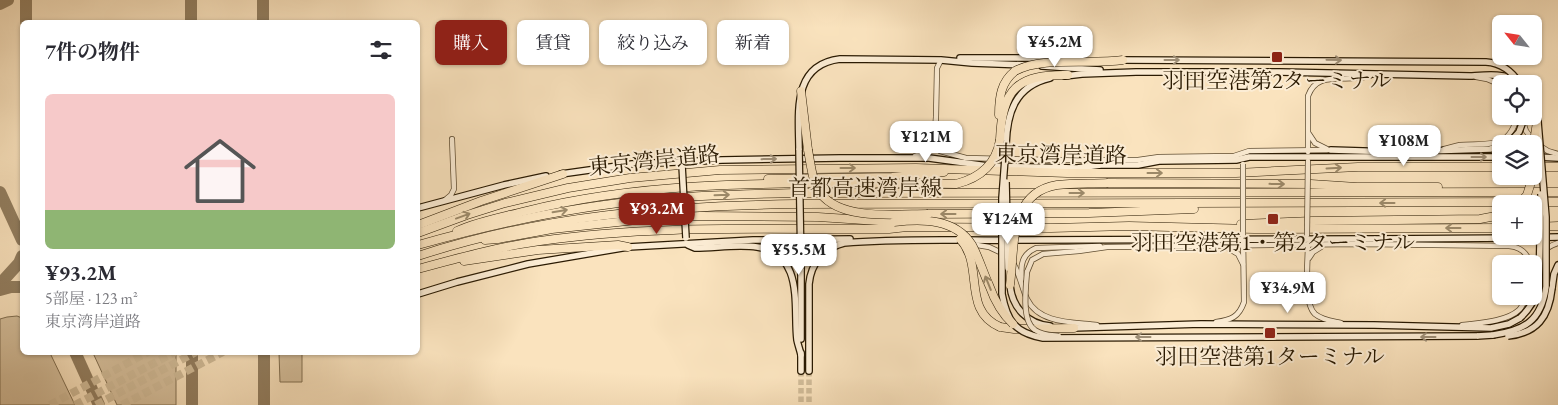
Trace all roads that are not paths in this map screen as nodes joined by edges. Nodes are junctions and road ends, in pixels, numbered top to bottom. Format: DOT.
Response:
graph roads {
  1 [pos="942,60"];
  2 [pos="1123,60"];
  3 [pos="1131,72"];
  4 [pos="1068,75"];
  5 [pos="1376,75"];
  6 [pos="1501,75"];
  7 [pos="1515,75"];
  8 [pos="1470,76"];
  9 [pos="1492,81"];
  10 [pos="801,91"];
  11 [pos="1000,124"];
  12 [pos="1514,125"];
  13 [pos="1525,125"];
  14 [pos="1308,130"];
  15 [pos="452,139"];
  16 [pos="1003,142"];
  17 [pos="934,143"];
  18 [pos="1492,149"];
  19 [pos="1330,150"];
  20 [pos="1441,150"];
  21 [pos="1308,156"];
  22 [pos="1558,156"];
  23 [pos="1492,157"];
  24 [pos="1542,157"];
  25 [pos="904,158"];
  26 [pos="1244,161"];
  27 [pos="683,164"];
  28 [pos="1492,167"];
  29 [pos="1542,167"];
  30 [pos="1558,167"];
  31 [pos="966,170"];
  32 [pos="563,174"];
  33 [pos="1542,182"];
  34 [pos="721,185"];
  35 [pos="1542,185"];
  36 [pos="454,189"];
  37 [pos="1477,192"];
  38 [pos="1558,192"];
  39 [pos="465,195"];
  40 [pos="444,201"];
  41 [pos="1558,202"];
  42 [pos="1241,204"];
  43 [pos="420,207"];
  44 [pos="710,216"];
  45 [pos="1492,217"];
  46 [pos="894,222"];
  47 [pos="420,224"];
  48 [pos="1558,226"];
  49 [pos="907,227"];
  50 [pos="1542,227"];
  51 [pos="1222,228"];
  52 [pos="1492,228"];
  53 [pos="420,232"];
  54 [pos="1558,236"];
  55 [pos="444,238"];
  56 [pos="1244,239"];
  57 [pos="687,240"];
  58 [pos="872,240"];
  59 [pos="1307,240"];
  60 [pos="963,241"];
  61 [pos="468,242"];
  62 [pos="1558,242"];
  63 [pos="420,244"];
  64 [pos="1326,245"];
  65 [pos="1222,246"];
  66 [pos="628,247"];
  67 [pos="1106,248"];
  68 [pos="420,255"];
  69 [pos="1527,255"];
  70 [pos="1540,255"];
  71 [pos="1308,262"];
  72 [pos="1558,265"];
  73 [pos="1244,266"];
  74 [pos="420,269"];
  75 [pos="420,270"];
  76 [pos="1010,285"];
  77 [pos="1022,285"];
  78 [pos="420,293"];
  79 [pos="1522,305"];
  80 [pos="1013,324"];
  81 [pos="1202,324"];
  82 [pos="1350,325"];
  83 [pos="1106,326"];
  84 [pos="1450,326"];
  85 [pos="1074,328"];
  86 [pos="1493,335"];
  87 [pos="1068,337"];
  88 [pos="801,355"];
  89 [pos="801,371"];
  90 [pos="809,371"];
  1 -- 2 [label="street, bridge"];
  1 -- 3 [label="street"];
  1 -- 10 [label="street"];
  1 -- 17 [label="street"];
  2 -- 7 [label="street, one-way, bridge"];
  2 -- 11 [label="highway, bridge"];
  3 -- 4 [label="street"];
  3 -- 5 [label="street"];
  4 -- 11 [label="highway"];
  4 -- 16 [label="street"];
  5 -- 8 [label="street"];
  5 -- 14 [label="street"];
  6 -- 8 [label="street"];
  8 -- 9 [label="street"];
  42 -- 10 [label="highway, one-way, bridge"];
  10 -- 88 [label="street, bridge"];
  11 -- 16 [label="highway"];
  12 -- 20 [label="street"];
  13 -- 22 [label="street"];
  14 -- 19 [label="street"];
  14 -- 21 [label="street"];
  15 -- 36 [label="street"];
  16 -- 34 [label="highway, bridge"];
  16 -- 76 [label="street, bridge"];
  16 -- 80 [label="street, bridge"];
  17 -- 21 [label="street"];
  17 -- 25 [label="street"];
  18 -- 20 [label="street"];
  19 -- 20 [label="street"];
  19 -- 21 [label="street"];
  21 -- 23 [label="street, one-way"];
  21 -- 26 [label="street"];
  21 -- 59 [label="street, bridge"];
  22 -- 24 [label="street"];
  25 -- 26 [label="street"];
  27 -- 25 [label="street, one-way"];
  26 -- 56 [label="street, bridge"];
  27 -- 32 [label="street"];
  27 -- 57 [label="street, bridge"];
  31 -- 28 [label="highway, 東京湾岸道路, one-way"];
  29 -- 30 [label="highway"];
  31 -- 34 [label="highway"];
  53 -- 31 [label="highway, 東京湾岸道路, one-way"];
  32 -- 39 [label="street"];
  32 -- 47 [label="highway"];
  33 -- 86 [label="street, bridge"];
  34 -- 55 [label="highway"];
  35 -- 84 [label="street, bridge"];
  36 -- 39 [label="street"];
  36 -- 40 [label="street"];
  37 -- 38 [label="highway, 首都高速湾岸線"];
  55 -- 37 [label="highway, 首都高速湾岸線, one-way"];
  76 -- 37 [label="highway, one-way, bridge"];
  39 -- 40 [label="street"];
  40 -- 43 [label="street"];
  41 -- 42 [label="highway, 首都高速湾岸線, one-way"];
  42 -- 61 [label="highway, 首都高速湾岸線"];
  44 -- 46 [label="highway"];
  44 -- 49 [label="highway"];
  44 -- 61 [label="highway"];
  45 -- 51 [label="highway"];
  80 -- 46 [label="highway, one-way, bridge"];
  46 -- 85 [label="highway, bridge"];
  48 -- 50 [label="highway"];
  49 -- 51 [label="highway"];
  49 -- 74 [label="highway"];
  52 -- 51 [label="highway, one-way"];
  54 -- 59 [label="street"];
  55 -- 63 [label="highway, 首都高速湾岸線"];
  56 -- 59 [label="street"];
  56 -- 60 [label="street"];
  56 -- 65 [label="street"];
  56 -- 73 [label="street"];
  57 -- 58 [label="street"];
  57 -- 66 [label="street"];
  57 -- 88 [label="street"];
  58 -- 60 [label="street"];
  58 -- 90 [label="street"];
  59 -- 64 [label="street"];
  59 -- 71 [label="street"];
  60 -- 77 [label="street"];
  61 -- 68 [label="highway, 首都高速湾岸線"];
  62 -- 70 [label="street"];
  64 -- 69 [label="street"];
  64 -- 71 [label="street"];
  65 -- 67 [label="street"];
  65 -- 73 [label="street"];
  66 -- 75 [label="highway"];
  66 -- 78 [label="street"];
  67 -- 77 [label="street"];
  67 -- 87 [label="street, bridge"];
  71 -- 82 [label="street"];
  72 -- 86 [label="street, bridge"];
  73 -- 81 [label="street"];
  76 -- 85 [label="street"];
  77 -- 83 [label="street"];
  79 -- 84 [label="street"];
  80 -- 87 [label="street, bridge"];
  81 -- 82 [label="street"];
  81 -- 83 [label="street"];
  82 -- 84 [label="street"];
  83 -- 85 [label="street"];
  86 -- 87 [label="street, one-way, bridge"];
  88 -- 89 [label="street"];
}
